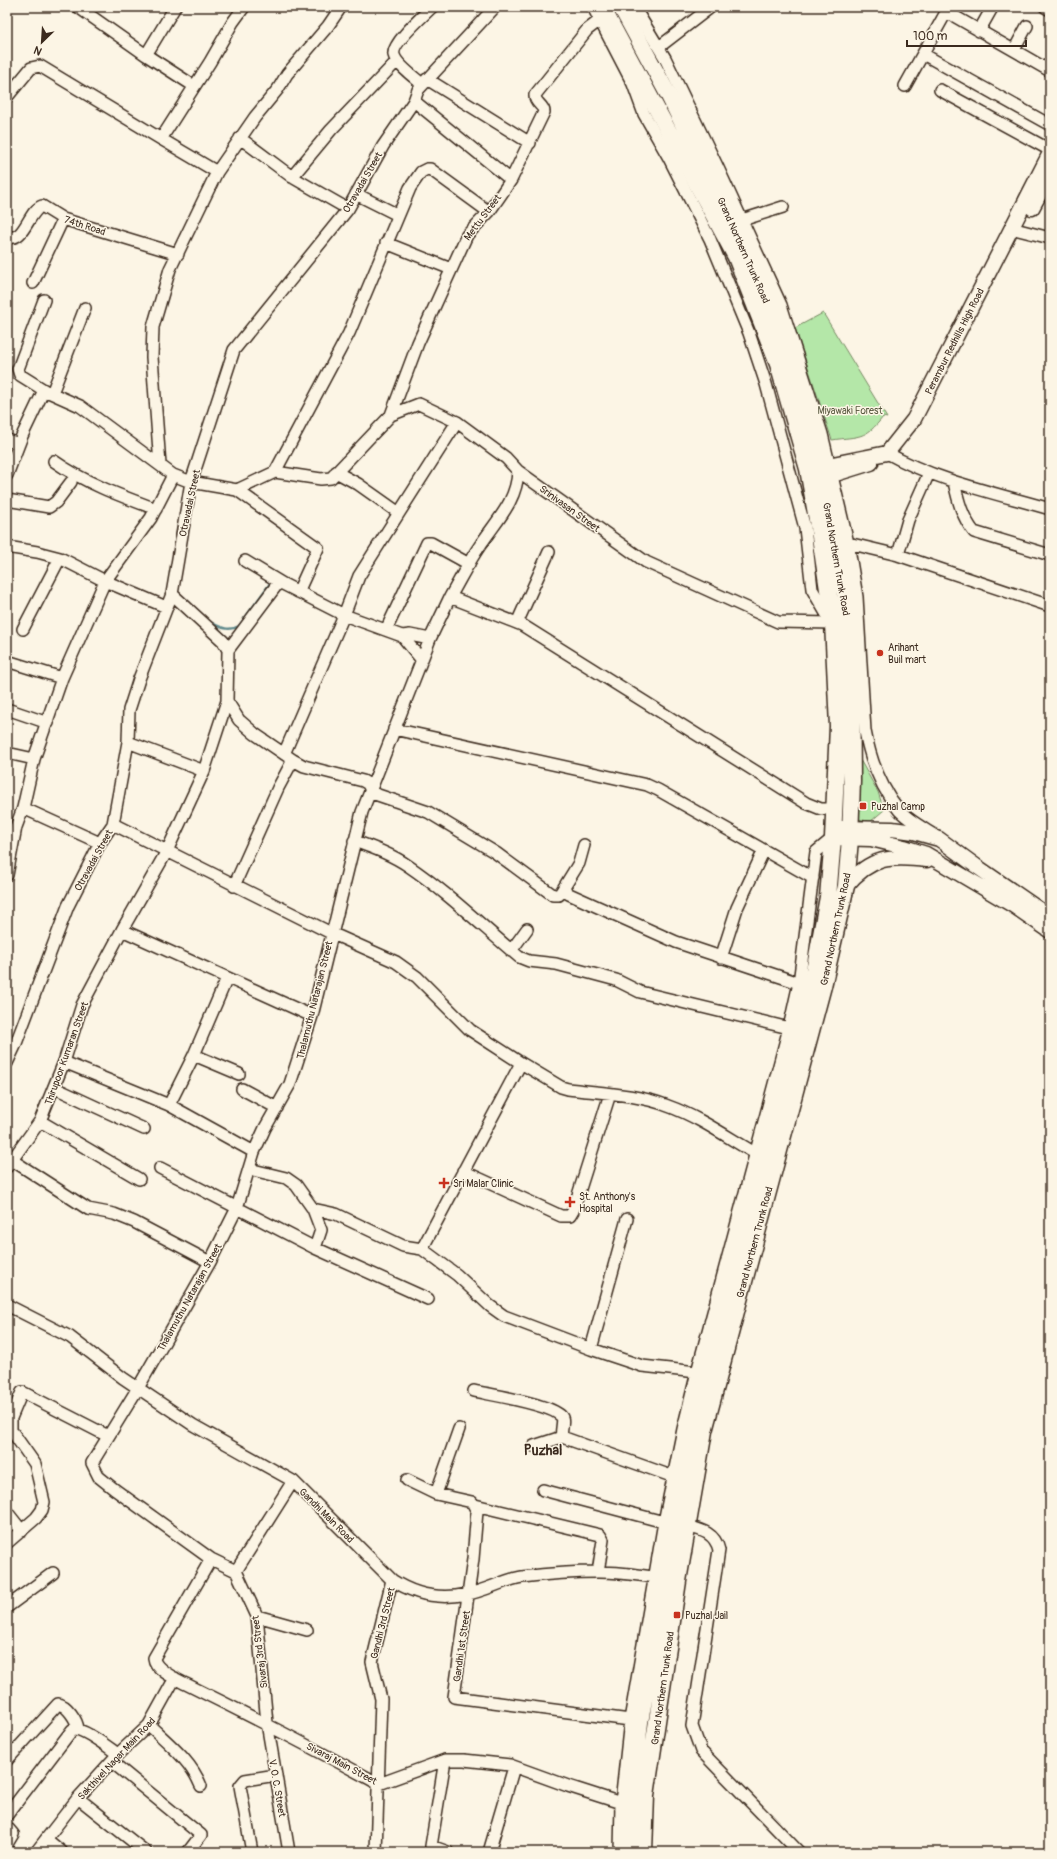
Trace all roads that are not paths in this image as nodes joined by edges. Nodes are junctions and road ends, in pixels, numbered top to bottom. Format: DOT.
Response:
graph roads {
  1 [pos="175,7"];
  2 [pos="244,7"];
  3 [pos="341,7"];
  4 [pos="432,7"];
  5 [pos="495,7"];
  6 [pos="621,7"];
  7 [pos="634,7"];
  8 [pos="711,7"];
  9 [pos="1045,7"];
  10 [pos="81,8"];
  11 [pos="992,8"];
  12 [pos="948,10"];
  13 [pos="1050,10"];
  14 [pos="600,11"];
  15 [pos="1027,26"];
  16 [pos="979,31"];
  17 [pos="659,47"];
  18 [pos="1014,50"];
  19 [pos="923,54"];
  20 [pos="146,55"];
  21 [pos="397,61"];
  22 [pos="1050,71"];
  23 [pos="425,82"];
  24 [pos="194,86"];
  25 [pos="905,86"];
  26 [pos="940,90"];
  27 [pos="7,97"];
  28 [pos="414,100"];
  29 [pos="1050,125"];
  30 [pos="240,138"];
  31 [pos="161,139"];
  32 [pos="530,143"];
  33 [pos="1050,151"];
  34 [pos="217,172"];
  35 [pos="1050,175"];
  36 [pos="292,177"];
  37 [pos="511,180"];
  38 [pos="356,194"];
  39 [pos="784,207"];
  40 [pos="348,209"];
  41 [pos="488,212"];
  42 [pos="398,215"];
  43 [pos="63,219"];
  44 [pos="742,220"];
  45 [pos="1015,229"];
  46 [pos="7,236"];
  47 [pos="1050,238"];
  48 [pos="386,243"];
  49 [pos="178,254"];
  50 [pos="451,269"];
  51 [pos="33,283"];
  52 [pos="44,300"];
  53 [pos="85,308"];
  54 [pos="48,391"];
  55 [pos="391,415"];
  56 [pos="457,422"];
  57 [pos="7,440"];
  58 [pos="19,444"];
  59 [pos="890,454"];
  60 [pos="54,461"];
  61 [pos="160,465"];
  62 [pos="518,471"];
  63 [pos="275,472"];
  64 [pos="336,472"];
  65 [pos="820,473"];
  66 [pos="929,473"];
  67 [pos="7,475"];
  68 [pos="173,476"];
  69 [pos="71,482"];
  70 [pos="191,482"];
  71 [pos="954,482"];
  72 [pos="237,490"];
  73 [pos="7,500"];
  74 [pos="156,509"];
  75 [pos="1050,509"];
  76 [pos="399,514"];
  77 [pos="848,543"];
  78 [pos="7,548"];
  79 [pos="550,552"];
  80 [pos="898,555"];
  81 [pos="1050,555"];
  82 [pos="60,558"];
  83 [pos="244,561"];
  84 [pos="469,564"];
  85 [pos="105,581"];
  86 [pos="279,582"];
  87 [pos="298,592"];
  88 [pos="172,594"];
  89 [pos="450,597"];
  90 [pos="1050,606"];
  91 [pos="166,607"];
  92 [pos="344,615"];
  93 [pos="517,623"];
  94 [pos="833,624"];
  95 [pos="23,629"];
  96 [pos="386,630"];
  97 [pos="402,636"];
  98 [pos="430,639"];
  99 [pos="228,650"];
  100 [pos="421,659"];
  101 [pos="7,660"];
  102 [pos="62,678"];
  103 [pos="227,701"];
  104 [pos="7,710"];
  105 [pos="48,723"];
  106 [pos="394,729"];
  107 [pos="128,742"];
  108 [pos="7,753"];
  109 [pos="288,757"];
  110 [pos="34,758"];
  111 [pos="204,771"];
  112 [pos="370,789"];
  113 [pos="23,808"];
  114 [pos="834,809"];
  115 [pos="113,824"];
  116 [pos="12,826"];
  117 [pos="833,833"];
  118 [pos="850,834"];
  119 [pos="940,839"];
  120 [pos="354,841"];
  121 [pos="100,843"];
  122 [pos="584,845"];
  123 [pos="764,850"];
  124 [pos="167,851"];
  125 [pos="941,863"];
  126 [pos="7,875"];
  127 [pos="813,878"];
  128 [pos="234,886"];
  129 [pos="846,886"];
  130 [pos="563,889"];
  131 [pos="1050,917"];
  132 [pos="527,929"];
  133 [pos="122,930"];
  134 [pos="1050,931"];
  135 [pos="331,933"];
  136 [pos="512,951"];
  137 [pos="721,958"];
  138 [pos="227,978"];
  139 [pos="799,983"];
  140 [pos="312,1016"];
  141 [pos="789,1028"];
  142 [pos="194,1055"];
  143 [pos="7,1061"];
  144 [pos="64,1062"];
  145 [pos="521,1063"];
  146 [pos="239,1074"];
  147 [pos="55,1088"];
  148 [pos="242,1089"];
  149 [pos="610,1094"];
  150 [pos="169,1105"];
  151 [pos="277,1108"];
  152 [pos="40,1121"];
  153 [pos="144,1129"];
  154 [pos="254,1152"];
  155 [pos="755,1153"];
  156 [pos="10,1163"];
  157 [pos="160,1168"];
  158 [pos="249,1169"];
  159 [pos="463,1171"];
  160 [pos="139,1179"];
  161 [pos="237,1208"];
  162 [pos="313,1209"];
  163 [pos="628,1219"];
  164 [pos="315,1248"];
  165 [pos="422,1249"];
  166 [pos="210,1262"];
  167 [pos="428,1299"];
  168 [pos="7,1305"];
  169 [pos="590,1349"];
  170 [pos="697,1372"];
  171 [pos="138,1388"];
  172 [pos="474,1391"];
  173 [pos="459,1430"];
  174 [pos="9,1431"];
  175 [pos="108,1436"];
  176 [pos="562,1437"];
  177 [pos="534,1446"];
  178 [pos="674,1477"];
  179 [pos="407,1480"];
  180 [pos="293,1481"];
  181 [pos="543,1490"];
  182 [pos="436,1494"];
  183 [pos="475,1505"];
  184 [pos="7,1512"];
  185 [pos="664,1522"];
  186 [pos="687,1526"];
  187 [pos="22,1531"];
  188 [pos="7,1543"];
  189 [pos="212,1559"];
  190 [pos="236,1571"];
  191 [pos="598,1572"];
  192 [pos="53,1573"];
  193 [pos="666,1579"];
  194 [pos="392,1580"];
  195 [pos="468,1594"];
  196 [pos="7,1607"];
  197 [pos="257,1616"];
  198 [pos="307,1630"];
  199 [pos="174,1678"];
  200 [pos="630,1720"];
  201 [pos="267,1723"];
  202 [pos="149,1725"];
  203 [pos="78,1729"];
  204 [pos="115,1758"];
  205 [pos="7,1760"];
  206 [pos="445,1760"];
  207 [pos="514,1767"];
  208 [pos="276,1775"];
  209 [pos="379,1784"];
  210 [pos="201,1786"];
  211 [pos="78,1798"];
  212 [pos="621,1803"];
  213 [pos="7,1815"];
  214 [pos="7,1827"];
  215 [pos="46,1839"];
  216 [pos="7,1844"];
  217 [pos="441,1851"];
  218 [pos="36,1852"];
  219 [pos="62,1852"];
  220 [pos="146,1852"];
  221 [pos="188,1852"];
  222 [pos="252,1852"];
  223 [pos="289,1852"];
  224 [pos="376,1852"];
  225 [pos="489,1852"];
  226 [pos="620,1852"];
  227 [pos="632,1852"];
  228 [pos="644,1852"];
  229 [pos="799,1852"];
  1 -- 20 [label="street"];
  2 -- 24 [label="street"];
  3 -- 30 [label="street"];
  4 -- 21 [label="street"];
  5 -- 23 [label="street, Otravadai Street"];
  6 -- 65 [label="highway, Grand Northern Trunk Road"];
  7 -- 17 [label="street"];
  8 -- 17 [label="street"];
  9 -- 13 [label="street"];
  10 -- 20 [label="street"];
  11 -- 16 [label="street"];
  12 -- 16 [label="street"];
  12 -- 19 [label="street"];
  14 -- 32 [label="street, Mettu Street"];
  14 -- 65 [label="highway, Grand Northern Trunk Road"];
  14 -- 94 [label="street"];
  15 -- 18 [label="street"];
  16 -- 18 [label="street"];
  17 -- 44 [label="street"];
  18 -- 22 [label="street"];
  19 -- 25 [label="street"];
  19 -- 29 [label="street"];
  20 -- 24 [label="street"];
  21 -- 23 [label="street"];
  21 -- 36 [label="street"];
  23 -- 28 [label="street, Otravadai Street"];
  23 -- 32 [label="street"];
  24 -- 31 [label="street"];
  26 -- 33 [label="street"];
  27 -- 31 [label="street"];
  28 -- 37 [label="street"];
  28 -- 38 [label="street, Otravadai Street"];
  30 -- 34 [label="street"];
  30 -- 36 [label="street"];
  31 -- 34 [label="street"];
  32 -- 37 [label="street, Mettu Street"];
  33 -- 45 [label="main road, Perambur Redhills High Road"];
  34 -- 49 [label="street"];
  35 -- 45 [label="main road, Perambur Redhills High Road"];
  36 -- 40 [label="street"];
  37 -- 41 [label="street, Mettu Street"];
  38 -- 40 [label="street, Otravadai Street"];
  38 -- 42 [label="street"];
  39 -- 44 [label="street"];
  40 -- 70 [label="street, Otravadai Street"];
  41 -- 42 [label="street"];
  41 -- 50 [label="street, Mettu Street"];
  42 -- 48 [label="street"];
  43 -- 46 [label="street, 74th Road"];
  43 -- 49 [label="street, 74th Road"];
  43 -- 51 [label="street"];
  44 -- 65 [label="street"];
  45 -- 47 [label="street"];
  45 -- 59 [label="main road, Perambur Redhills High Road"];
  48 -- 50 [label="street"];
  48 -- 63 [label="street"];
  49 -- 61 [label="street"];
  50 -- 55 [label="street, Mettu Street"];
  52 -- 54 [label="street"];
  53 -- 54 [label="street"];
  54 -- 58 [label="street"];
  54 -- 61 [label="street"];
  55 -- 56 [label="street, Srinivasan Street"];
  55 -- 64 [label="street, Srinivasan Street"];
  56 -- 62 [label="street, Srinivasan Street"];
  56 -- 76 [label="street"];
  57 -- 58 [label="street"];
  58 -- 67 [label="street"];
  59 -- 65 [label="main road"];
  59 -- 66 [label="street"];
  60 -- 74 [label="street"];
  61 -- 68 [label="street"];
  62 -- 84 [label="street, Thalamuthu Natarajan Street"];
  62 -- 94 [label="street, Srinivasan Street"];
  63 -- 64 [label="street"];
  63 -- 72 [label="street"];
  64 -- 76 [label="street"];
  65 -- 77 [label="street"];
  65 -- 94 [label="highway, Grand Northern Trunk Road"];
  65 -- 118 [label="highway, Grand Northern Trunk Road"];
  66 -- 71 [label="street"];
  66 -- 80 [label="street"];
  68 -- 70 [label="street"];
  68 -- 74 [label="street"];
  69 -- 73 [label="street"];
  70 -- 72 [label="street"];
  70 -- 88 [label="street, Otravadai Street"];
  71 -- 75 [label="street"];
  71 -- 81 [label="street"];
  72 -- 87 [label="street"];
  74 -- 85 [label="street"];
  76 -- 92 [label="street"];
  77 -- 80 [label="street"];
  77 -- 119 [label="street"];
  78 -- 82 [label="street"];
  79 -- 93 [label="street"];
  80 -- 90 [label="street"];
  82 -- 85 [label="street"];
  82 -- 95 [label="street"];
  83 -- 86 [label="street"];
  84 -- 89 [label="street, Thalamuthu Natarajan Street"];
  84 -- 96 [label="street"];
  85 -- 91 [label="street"];
  85 -- 102 [label="street"];
  86 -- 87 [label="street"];
  86 -- 99 [label="street"];
  87 -- 92 [label="street"];
  88 -- 91 [label="street, Otravadai Street"];
  88 -- 99 [label="street"];
  89 -- 93 [label="street"];
  89 -- 98 [label="street, Thalamuthu Natarajan Street"];
  91 -- 107 [label="street, Otravadai Street"];
  92 -- 96 [label="street"];
  92 -- 109 [label="street"];
  93 -- 114 [label="street"];
  94 -- 114 [label="highway, Grand Northern Trunk Road"];
  96 -- 97 [label="street"];
  97 -- 98 [label="street"];
  97 -- 100 [label="street"];
  98 -- 100 [label="street, Thalamuthu Natarajan Street"];
  99 -- 103 [label="street, Thirupoor Kumaran Street"];
  100 -- 106 [label="street, Thalamuthu Natarajan Street"];
  101 -- 102 [label="street"];
  102 -- 105 [label="street"];
  103 -- 109 [label="street"];
  103 -- 111 [label="street, Thirupoor Kumaran Street"];
  104 -- 105 [label="street"];
  105 -- 110 [label="street"];
  106 -- 112 [label="street, Thalamuthu Natarajan Street"];
  106 -- 123 [label="street"];
  107 -- 111 [label="street"];
  107 -- 115 [label="street, Otravadai Street"];
  108 -- 110 [label="street"];
  109 -- 112 [label="street"];
  109 -- 128 [label="street"];
  110 -- 113 [label="street"];
  111 -- 124 [label="street, Thirupoor Kumaran Street"];
  112 -- 120 [label="street, Thalamuthu Natarajan Street"];
  112 -- 130 [label="street"];
  113 -- 116 [label="street"];
  113 -- 121 [label="street"];
  114 -- 117 [label="highway, Grand Northern Trunk Road"];
  115 -- 121 [label="street, Otravadai Street"];
  115 -- 124 [label="street"];
  116 -- 126 [label="street"];
  117 -- 118 [label="main road"];
  117 -- 127 [label="street"];
  117 -- 193 [label="highway, Grand Northern Trunk Road"];
  118 -- 119 [label="main road"];
  118 -- 125 [label="main road"];
  118 -- 129 [label="highway, Grand Northern Trunk Road"];
  119 -- 131 [label="main road"];
  120 -- 135 [label="street, Thalamuthu Natarajan Street"];
  120 -- 136 [label="street"];
  121 -- 143 [label="street, Otravadai Street"];
  122 -- 130 [label="street"];
  123 -- 127 [label="street"];
  123 -- 137 [label="street"];
  124 -- 128 [label="street"];
  124 -- 133 [label="street, Thirupoor Kumaran Street"];
  125 -- 129 [label="main road"];
  125 -- 134 [label="main road"];
  127 -- 139 [label="street"];
  128 -- 135 [label="street"];
  129 -- 186 [label="highway, Grand Northern Trunk Road"];
  130 -- 137 [label="street"];
  132 -- 136 [label="street"];
  133 -- 138 [label="street"];
  133 -- 144 [label="street, Thirupoor Kumaran Street"];
  135 -- 140 [label="street, Thalamuthu Natarajan Street"];
  135 -- 145 [label="street"];
  136 -- 141 [label="street"];
  137 -- 139 [label="street"];
  138 -- 140 [label="street"];
  138 -- 142 [label="street"];
  139 -- 141 [label="street"];
  140 -- 151 [label="street, Thalamuthu Natarajan Street"];
  141 -- 155 [label="street"];
  142 -- 146 [label="street"];
  142 -- 150 [label="street"];
  144 -- 147 [label="street, Thirupoor Kumaran Street"];
  144 -- 150 [label="street"];
  145 -- 149 [label="street"];
  145 -- 159 [label="street"];
  147 -- 152 [label="street, Thirupoor Kumaran Street"];
  147 -- 153 [label="street"];
  148 -- 151 [label="street"];
  149 -- 155 [label="street"];
  149 -- 159 [label="street"];
  150 -- 154 [label="street"];
  151 -- 154 [label="street, Thalamuthu Natarajan Street"];
  152 -- 156 [label="street, Thirupoor Kumaran Street"];
  152 -- 160 [label="street"];
  154 -- 158 [label="street, Thalamuthu Natarajan Street"];
  155 -- 170 [label="street"];
  156 -- 166 [label="street"];
  157 -- 161 [label="street"];
  158 -- 161 [label="street, Thalamuthu Natarajan Street"];
  158 -- 162 [label="street"];
  159 -- 165 [label="street"];
  161 -- 164 [label="street"];
  161 -- 166 [label="street, Thalamuthu Natarajan Street"];
  162 -- 164 [label="street"];
  162 -- 165 [label="street"];
  163 -- 169 [label="street"];
  164 -- 167 [label="street"];
  165 -- 169 [label="street"];
  166 -- 171 [label="street, Thalamuthu Natarajan Street"];
  168 -- 171 [label="street, Gandhi Main Road"];
  169 -- 170 [label="street"];
  170 -- 178 [label="street"];
  171 -- 175 [label="street, Thalamuthu Natarajan Street"];
  171 -- 180 [label="street, Gandhi Main Road"];
  172 -- 176 [label="street"];
  173 -- 182 [label="street"];
  174 -- 175 [label="street"];
  174 -- 187 [label="street"];
  175 -- 189 [label="street, Thalamuthu Natarajan Street"];
  176 -- 177 [label="street"];
  176 -- 178 [label="street"];
  178 -- 185 [label="street"];
  179 -- 182 [label="street"];
  180 -- 190 [label="street"];
  180 -- 194 [label="street, Gandhi Main Road"];
  181 -- 185 [label="street"];
  182 -- 183 [label="street"];
  183 -- 191 [label="street"];
  183 -- 195 [label="street, Gandhi 1st Street"];
  184 -- 187 [label="street"];
  185 -- 193 [label="street"];
  186 -- 193 [label="highway, Grand Northern Trunk Road"];
  186 -- 229 [label="street"];
  187 -- 188 [label="street"];
  189 -- 190 [label="street"];
  189 -- 199 [label="street, Sivaraj Main Street"];
  190 -- 197 [label="street, Sivaraj 3rd Street"];
  191 -- 193 [label="street, Gandhi Main Road"];
  191 -- 195 [label="street, Gandhi Main Road"];
  192 -- 196 [label="street"];
  193 -- 200 [label="street"];
  193 -- 227 [label="highway, Grand Northern Trunk Road"];
  193 -- 228 [label="highway, Grand Northern Trunk Road"];
  194 -- 195 [label="street, Gandhi Main Road"];
  194 -- 209 [label="street, Gandhi 3rd Street"];
  195 -- 200 [label="street, Gandhi 1st Street"];
  197 -- 198 [label="street"];
  197 -- 201 [label="street, Sivaraj 3rd Street"];
  199 -- 201 [label="street, Sivaraj Main Street"];
  199 -- 202 [label="street, Sakthivel Nagar Main Road"];
  200 -- 212 [label="street"];
  201 -- 208 [label="street, V. O. C. Street"];
  201 -- 209 [label="street, Sivaraj Main Street"];
  202 -- 204 [label="street, Sakthivel Nagar Main Road"];
  202 -- 210 [label="street"];
  203 -- 204 [label="street"];
  203 -- 205 [label="street"];
  203 -- 213 [label="street"];
  204 -- 211 [label="street, Sakthivel Nagar Main Road"];
  204 -- 221 [label="street"];
  206 -- 207 [label="street, Sivaraj Main Street"];
  206 -- 209 [label="street, Sivaraj Main Street"];
  206 -- 217 [label="street"];
  207 -- 212 [label="street, Sivaraj Main Street"];
  207 -- 225 [label="street"];
  208 -- 222 [label="street"];
  208 -- 223 [label="street, V. O. C. Street"];
  209 -- 224 [label="street, Gandhi 3rd Street"];
  211 -- 215 [label="street, Sakthivel Nagar Main Road"];
  211 -- 220 [label="street"];
  212 -- 226 [label="street"];
  214 -- 216 [label="street"];
  215 -- 218 [label="street, Sakthivel Nagar Main Road"];
  215 -- 219 [label="street"];
}
